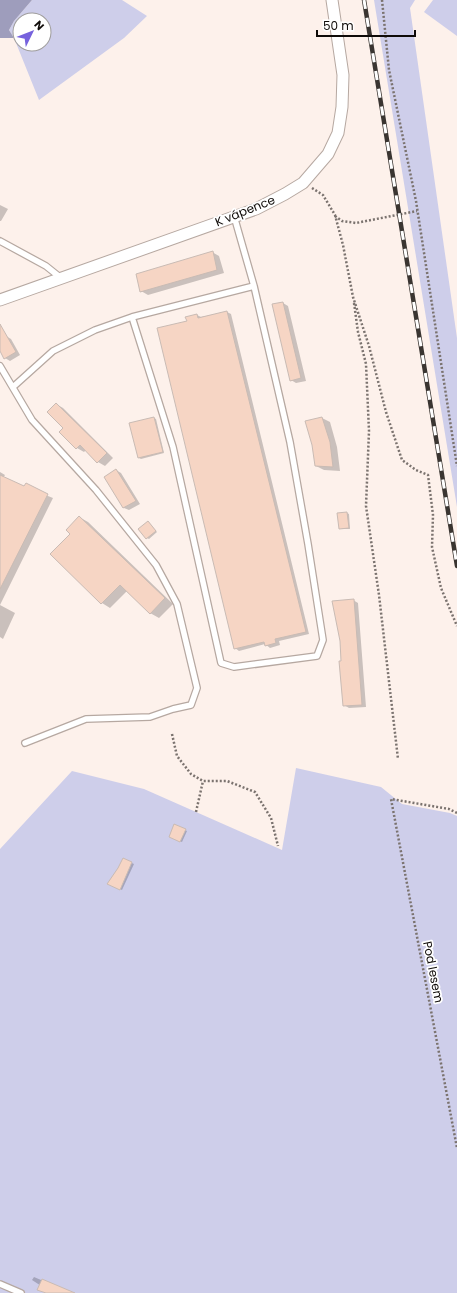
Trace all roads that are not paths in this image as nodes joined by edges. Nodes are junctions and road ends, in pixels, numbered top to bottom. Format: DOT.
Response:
graph roads {
  1 [pos="332,0"];
  2 [pos="234,216"];
  3 [pos="0,241"];
  4 [pos="61,278"];
  5 [pos="254,286"];
  6 [pos="0,300"];
  7 [pos="132,317"];
  8 [pos="0,366"];
  9 [pos="13,388"];
  10 [pos="25,743"];
  11 [pos="0,1284"];
  12 [pos="21,1293"];
  1 -- 2 [label="street, K vápence"];
  2 -- 4 [label="street, K vápence"];
  2 -- 5 [label="lane"];
  3 -- 4 [label="lane"];
  4 -- 6 [label="street, K vápence"];
  5 -- 7 [label="lane"];
  5 -- 7 [label="lane"];
  7 -- 9 [label="lane"];
  8 -- 9 [label="lane"];
  9 -- 10 [label="lane"];
  11 -- 12 [label="lane"];
}
